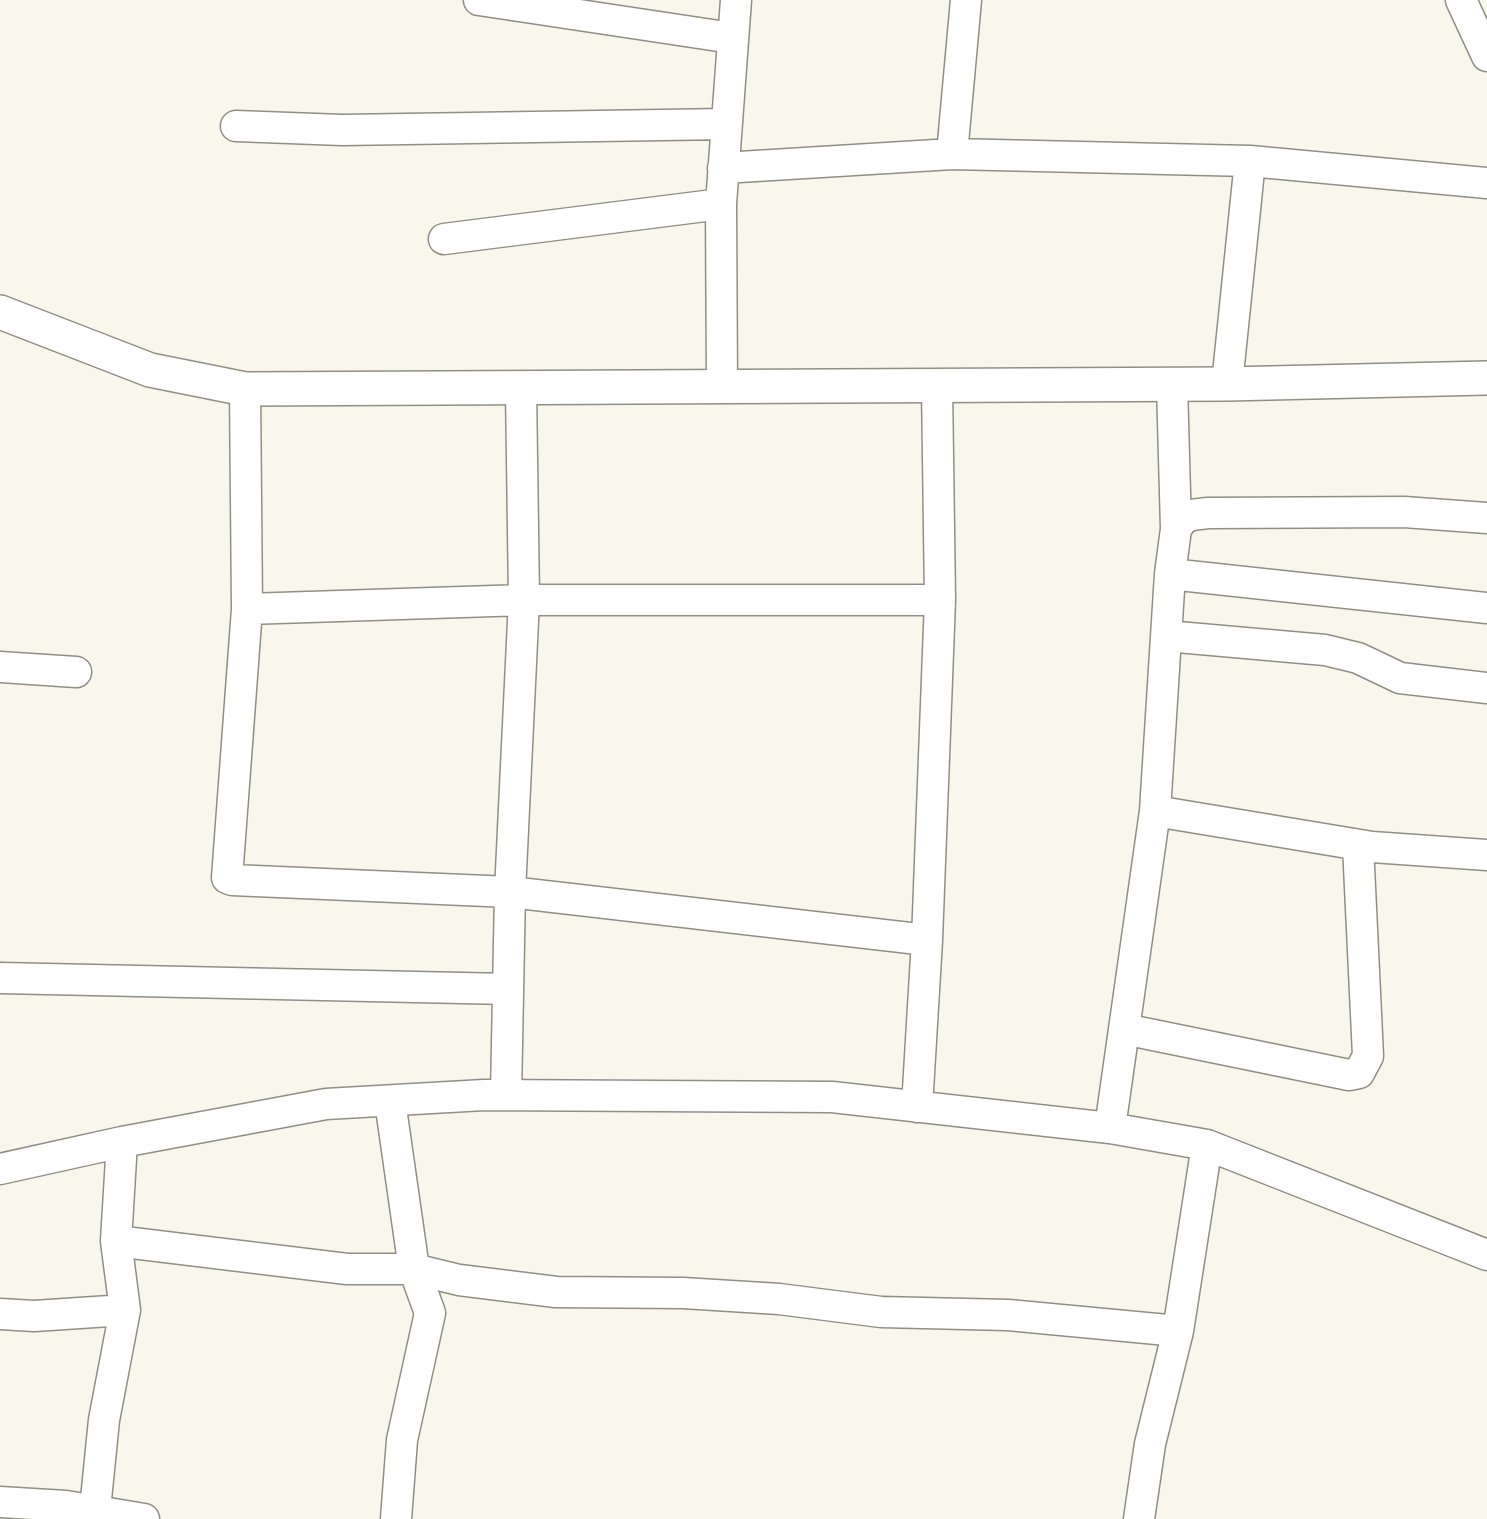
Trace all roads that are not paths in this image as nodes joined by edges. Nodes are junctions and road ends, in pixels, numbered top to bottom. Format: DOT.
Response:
graph roads {
  1 [pos="479,0"];
  2 [pos="736,0"];
  3 [pos="966,0"];
  4 [pos="1461,0"];
  5 [pos="529,4"];
  6 [pos="732,38"];
  7 [pos="1487,56"];
  8 [pos="726,124"];
  9 [pos="236,126"];
  10 [pos="952,154"];
  11 [pos="1250,160"];
  12 [pos="723,168"];
  13 [pos="1487,183"];
  14 [pos="721,204"];
  15 [pos="444,239"];
  16 [pos="0,312"];
  17 [pos="1487,378"];
  18 [pos="1227,384"];
  19 [pos="1172,385"];
  20 [pos="937,386"];
  21 [pos="722,387"];
  22 [pos="521,388"];
  23 [pos="245,389"];
  24 [pos="1487,518"];
  25 [pos="1176,529"];
  26 [pos="1170,574"];
  27 [pos="524,600"];
  28 [pos="940,600"];
  29 [pos="1487,608"];
  30 [pos="247,609"];
  31 [pos="1166,636"];
  32 [pos="0,667"];
  33 [pos="76,672"];
  34 [pos="1487,688"];
  35 [pos="1155,811"];
  36 [pos="1358,845"];
  37 [pos="1487,855"];
  38 [pos="510,892"];
  39 [pos="927,940"];
  40 [pos="0,978"];
  41 [pos="508,989"];
  42 [pos="1124,1029"];
  43 [pos="506,1095"];
  44 [pos="390,1101"];
  45 [pos="916,1107"];
  46 [pos="1110,1128"];
  47 [pos="122,1142"];
  48 [pos="1207,1144"];
  49 [pos="0,1169"];
  50 [pos="116,1241"];
  51 [pos="1487,1255"];
  52 [pos="414,1269"];
  53 [pos="125,1310"];
  54 [pos="0,1314"];
  55 [pos="1178,1331"];
  56 [pos="0,1502"];
  57 [pos="94,1515"];
  58 [pos="144,1519"];
  59 [pos="396,1519"];
  60 [pos="1139,1519"];
  1 -- 5 [label="street"];
  2 -- 6 [label="street"];
  3 -- 10 [label="street"];
  4 -- 7 [label="street"];
  5 -- 6 [label="street"];
  6 -- 8 [label="street"];
  8 -- 9 [label="street"];
  8 -- 12 [label="street"];
  10 -- 11 [label="street"];
  10 -- 12 [label="street"];
  11 -- 13 [label="street"];
  11 -- 18 [label="street"];
  12 -- 14 [label="street"];
  14 -- 15 [label="street"];
  14 -- 21 [label="street"];
  16 -- 23 [label="street"];
  17 -- 18 [label="street"];
  18 -- 19 [label="street"];
  19 -- 20 [label="street"];
  19 -- 25 [label="street"];
  20 -- 21 [label="street"];
  20 -- 28 [label="street"];
  21 -- 22 [label="street"];
  22 -- 23 [label="street"];
  22 -- 27 [label="street"];
  23 -- 30 [label="street"];
  24 -- 25 [label="street"];
  25 -- 26 [label="street"];
  26 -- 29 [label="street"];
  26 -- 31 [label="street"];
  27 -- 28 [label="street"];
  27 -- 30 [label="street"];
  27 -- 38 [label="street"];
  28 -- 39 [label="street"];
  30 -- 38 [label="street"];
  31 -- 34 [label="street"];
  31 -- 35 [label="street"];
  32 -- 33 [label="street"];
  35 -- 36 [label="street"];
  35 -- 42 [label="street"];
  36 -- 37 [label="street"];
  36 -- 42 [label="street"];
  38 -- 39 [label="street"];
  38 -- 41 [label="street"];
  39 -- 45 [label="street"];
  40 -- 41 [label="street"];
  41 -- 43 [label="street"];
  42 -- 46 [label="street"];
  43 -- 44 [label="street"];
  43 -- 45 [label="street"];
  44 -- 47 [label="street"];
  44 -- 52 [label="street"];
  45 -- 46 [label="street"];
  46 -- 48 [label="street"];
  47 -- 49 [label="street"];
  47 -- 50 [label="street"];
  48 -- 51 [label="street"];
  48 -- 55 [label="street"];
  50 -- 52 [label="street"];
  50 -- 53 [label="street"];
  52 -- 55 [label="street"];
  52 -- 59 [label="street"];
  53 -- 54 [label="street"];
  53 -- 57 [label="street"];
  55 -- 60 [label="street"];
  56 -- 57 [label="street"];
  57 -- 58 [label="street"];
}
